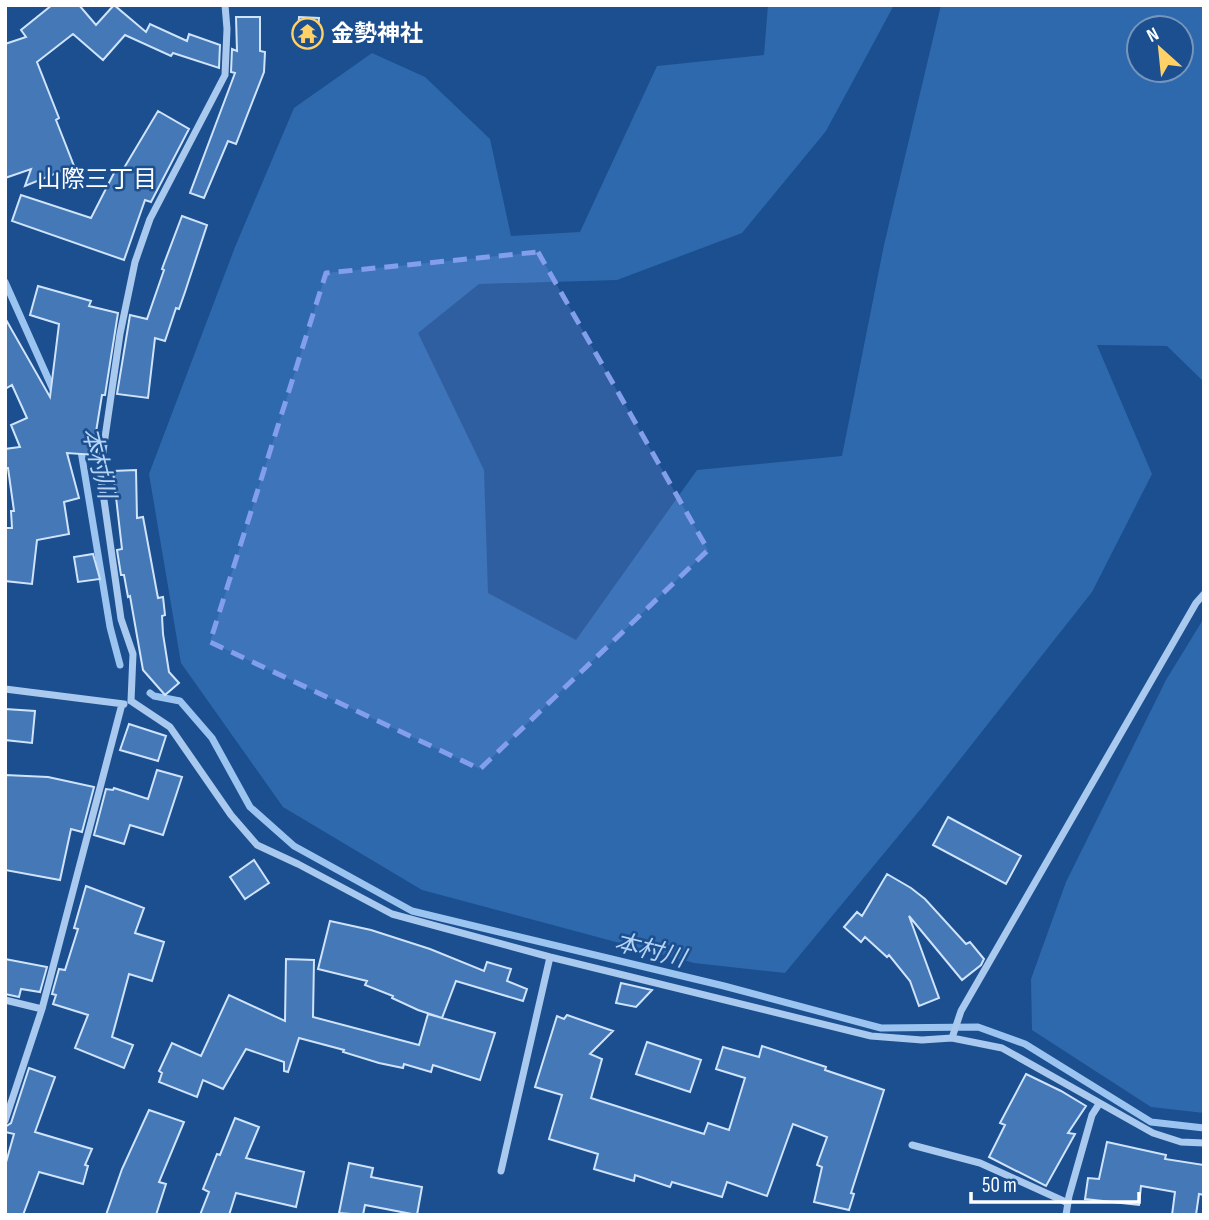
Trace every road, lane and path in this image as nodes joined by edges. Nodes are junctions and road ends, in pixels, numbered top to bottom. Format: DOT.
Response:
graph roads {
  1 [pos="225,5"];
  2 [pos="1204,594"];
  3 [pos="5,689"];
  4 [pos="131,701"];
  5 [pos="122,704"];
  6 [pos="550,957"];
  7 [pos="5,1000"];
  8 [pos="42,1009"];
  9 [pos="953,1035"];
  10 [pos="1099,1104"];
  11 [pos="5,1121"];
  12 [pos="1204,1143"];
  13 [pos="912,1144"];
  14 [pos="501,1171"];
  15 [pos="1068,1203"];
  16 [pos="1066,1215"];
  1 -- 4 [label="street"];
  2 -- 9 [label="street"];
  3 -- 5 [label="street"];
  4 -- 5 [label="street"];
  4 -- 6 [label="street"];
  5 -- 8 [label="street"];
  6 -- 9 [label="street"];
  6 -- 14 [label="street"];
  7 -- 8 [label="street"];
  8 -- 11 [label="street"];
  9 -- 10 [label="street"];
  10 -- 12 [label="street"];
  10 -- 15 [label="street"];
  13 -- 15 [label="street"];
  15 -- 16 [label="street"];
}
